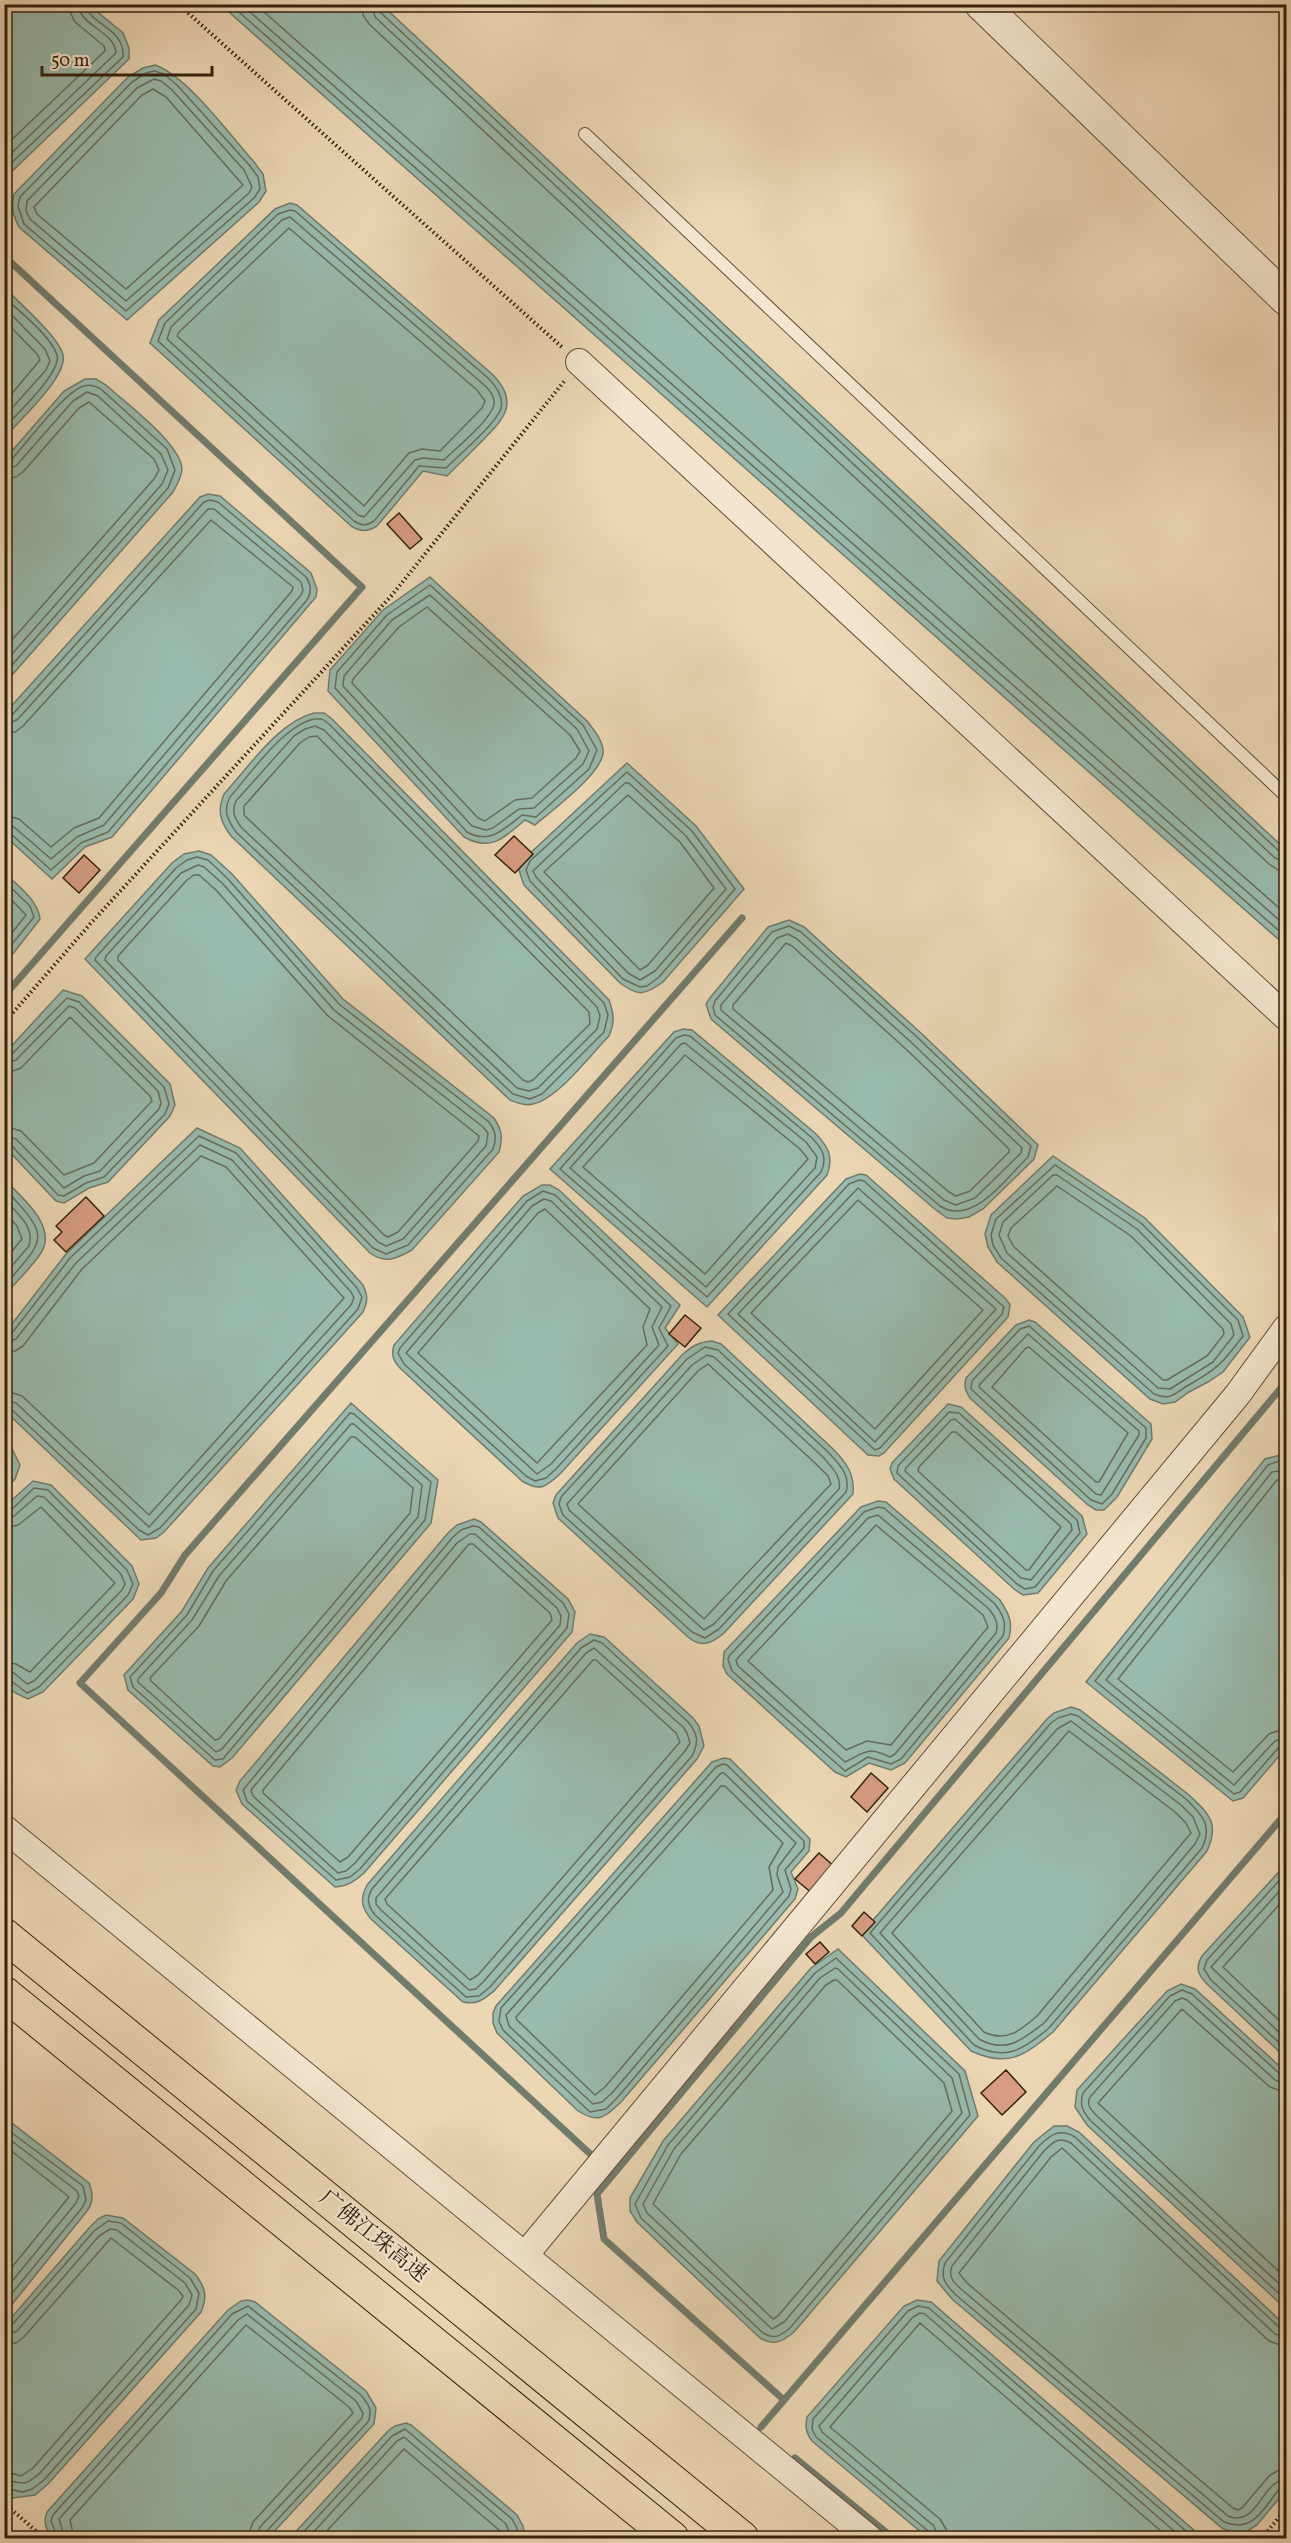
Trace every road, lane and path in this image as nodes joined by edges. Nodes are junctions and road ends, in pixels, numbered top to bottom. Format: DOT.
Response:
graph roads {
  1 [pos="178,4"];
  2 [pos="981,4"];
  3 [pos="585,134"];
  4 [pos="1287,299"];
  5 [pos="579,362"];
  6 [pos="1287,796"];
  7 [pos="1287,1017"];
  8 [pos="4,1023"];
  9 [pos="1287,1328"];
  10 [pos="4,1828"];
  11 [pos="4,1935"];
  12 [pos="4,1993"];
  13 [pos="525,2256"];
  14 [pos="4,2503"];
  15 [pos="1287,2509"];
  16 [pos="44,2538"];
  17 [pos="672,2538"];
  18 [pos="742,2538"];
  19 [pos="869,2538"];
  20 [pos="1262,2538"];
  1 -- 5 [label="path"];
  2 -- 4 [label="street"];
  3 -- 6 [label="lane"];
  5 -- 7 [label="street"];
  5 -- 8 [label="path"];
  9 -- 13 [label="street"];
  10 -- 13 [label="street"];
  11 -- 18 [label="highway, 广佛江珠高速"];
  12 -- 17 [label="highway, 广佛江珠高速"];
  13 -- 19 [label="street"];
  14 -- 16 [label="path"];
  15 -- 20 [label="path"];
}
